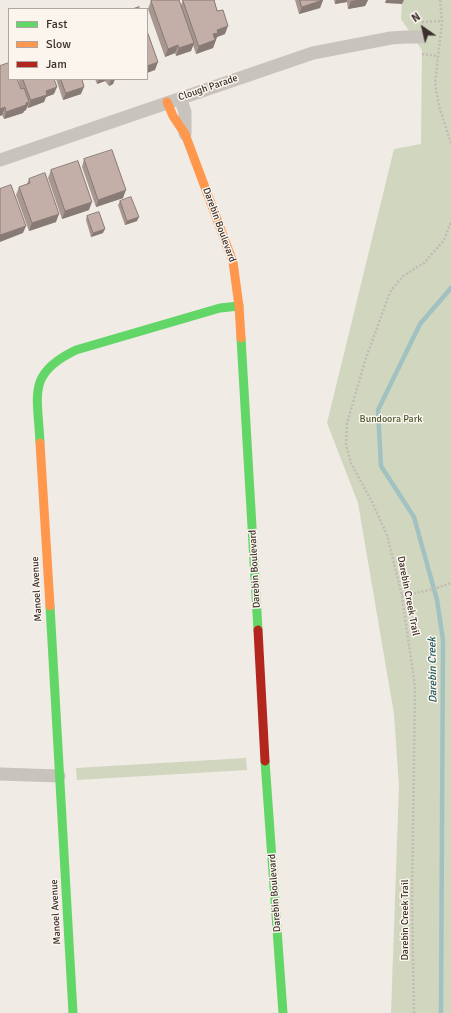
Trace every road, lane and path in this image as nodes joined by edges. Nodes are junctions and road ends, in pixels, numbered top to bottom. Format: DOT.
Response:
graph roads {
  1 [pos="440,0"];
  2 [pos="421,37"];
  3 [pos="422,54"];
  4 [pos="438,56"];
  5 [pos="180,98"];
  6 [pos="167,102"];
  7 [pos="185,134"];
  8 [pos="451,143"];
  9 [pos="0,160"];
  10 [pos="451,222"];
  11 [pos="239,306"];
  12 [pos="451,583"];
  13 [pos="402,596"];
  14 [pos="0,774"];
  15 [pos="59,776"];
  16 [pos="73,1013"];
  17 [pos="283,1013"];
  18 [pos="414,1013"];
  1 -- 4 [label="path"];
  2 -- 5 [label="street, Clough Parade"];
  3 -- 4 [label="path"];
  4 -- 8 [label="path"];
  5 -- 6 [label="street, Clough Parade"];
  5 -- 7 [label="street, Darebin Boulevard"];
  6 -- 7 [label="street, Darebin Boulevard"];
  6 -- 9 [label="street, Clough Parade"];
  7 -- 11 [label="street, Darebin Boulevard"];
  10 -- 13 [label="path, Darebin Creek Trail"];
  11 -- 15 [label="street, Manoel Avenue"];
  11 -- 17 [label="street, Darebin Boulevard"];
  12 -- 13 [label="path"];
  13 -- 18 [label="path, Darebin Creek Trail"];
  14 -- 15 [label="street"];
  15 -- 16 [label="street, Manoel Avenue"];
}
